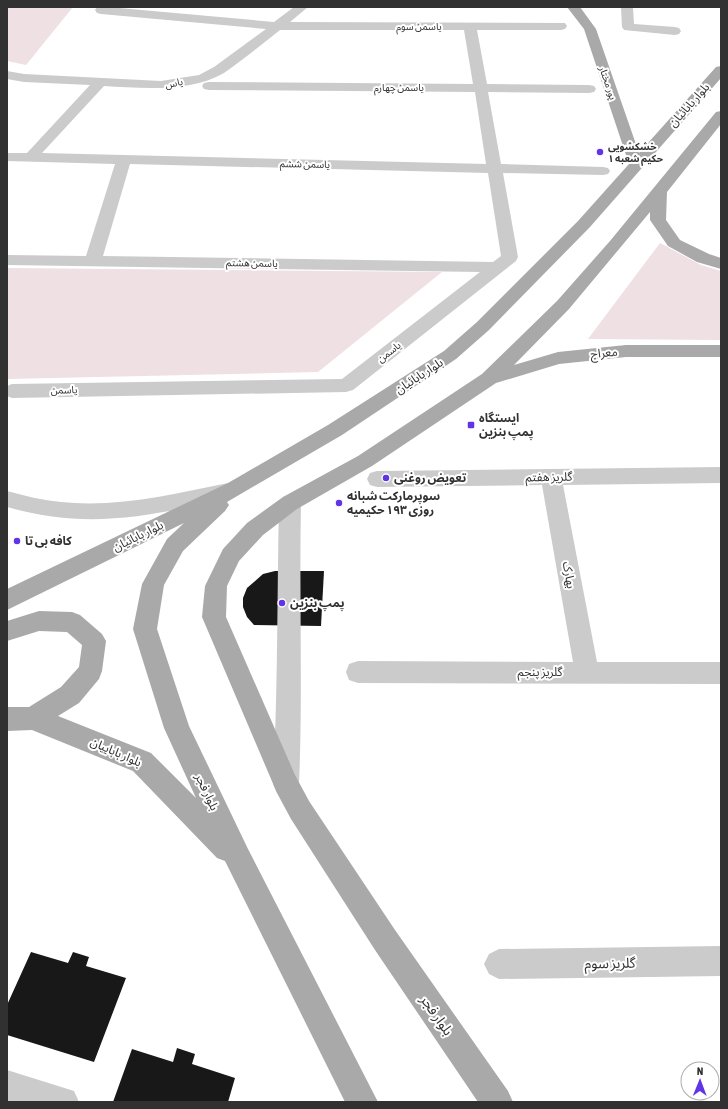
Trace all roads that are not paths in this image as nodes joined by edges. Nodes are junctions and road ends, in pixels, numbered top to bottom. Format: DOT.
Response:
graph roads {
  1 [pos="302,7"];
  2 [pos="573,7"];
  3 [pos="627,7"];
  4 [pos="101,10"];
  5 [pos="278,26"];
  6 [pos="470,26"];
  7 [pos="561,26"];
  8 [pos="675,32"];
  9 [pos="721,70"];
  10 [pos="7,76"];
  11 [pos="100,82"];
  12 [pos="210,86"];
  13 [pos="481,88"];
  14 [pos="589,89"];
  15 [pos="721,115"];
  16 [pos="7,157"];
  17 [pos="30,158"];
  18 [pos="124,160"];
  19 [pos="636,164"];
  20 [pos="495,168"];
  21 [pos="603,171"];
  22 [pos="659,190"];
  23 [pos="7,260"];
  24 [pos="93,261"];
  25 [pos="721,264"];
  26 [pos="498,267"];
  27 [pos="721,351"];
  28 [pos="489,379"];
  29 [pos="12,391"];
  30 [pos="721,475"];
  31 [pos="551,477"];
  32 [pos="377,479"];
  33 [pos="235,490"];
  34 [pos="7,499"];
  35 [pos="290,503"];
  36 [pos="7,600"];
  37 [pos="7,630"];
  38 [pos="358,672"];
  39 [pos="587,673"];
  40 [pos="721,673"];
  41 [pos="33,718"];
  42 [pos="7,719"];
  43 [pos="286,784"];
  44 [pos="238,860"];
  45 [pos="721,961"];
  46 [pos="499,964"];
  47 [pos="7,1086"];
  48 [pos="487,1095"];
  49 [pos="63,1102"];
  50 [pos="362,1102"];
  1 -- 5 [label="street, یاس"];
  2 -- 19 [label="main road, پور مختار"];
  3 -- 8 [label="street"];
  4 -- 5 [label="street, یاسمن سوم"];
  5 -- 6 [label="street, یاسمن سوم"];
  5 -- 11 [label="street, یاس"];
  6 -- 7 [label="street, یاسمن سوم"];
  6 -- 13 [label="street, یاسمن"];
  9 -- 19 [label="main road, بلوار بابائیان"];
  10 -- 11 [label="street, یاس"];
  11 -- 17 [label="street"];
  12 -- 13 [label="street, یاسمن چهارم"];
  13 -- 14 [label="street, یاسمن چهارم"];
  13 -- 20 [label="street, یاسمن"];
  15 -- 22 [label="main road"];
  16 -- 17 [label="street, یاسمن ششم"];
  17 -- 18 [label="street, یاسمن ششم"];
  18 -- 20 [label="street, یاسمن ششم"];
  18 -- 24 [label="street"];
  19 -- 33 [label="main road, بلوار بابائیان"];
  20 -- 21 [label="street, یاسمن ششم"];
  20 -- 26 [label="street, یاسمن"];
  22 -- 25 [label="main road"];
  22 -- 28 [label="main road"];
  23 -- 24 [label="street, یاسمن هشتم"];
  24 -- 26 [label="street, یاسمن هشتم"];
  26 -- 29 [label="street, یاسمن"];
  27 -- 28 [label="main road, معراج"];
  28 -- 35 [label="main road"];
  30 -- 31 [label="street, گلریز هفتم"];
  31 -- 32 [label="street, گلریز هفتم"];
  31 -- 39 [label="street, بهارک"];
  33 -- 34 [label="street"];
  33 -- 36 [label="main road, بلوار بابائیان"];
  33 -- 44 [label="main road, بلوار فجر"];
  35 -- 43 [label="street"];
  35 -- 43 [label="main road, بلوار فجر"];
  37 -- 41 [label="main road"];
  38 -- 39 [label="street, گلریز پنجم"];
  39 -- 40 [label="street, گلریز پنجم"];
  41 -- 42 [label="main road, بلوار باباییان"];
  41 -- 44 [label="main road, بلوار باباییان"];
  43 -- 48 [label="main road, بلوار فجر"];
  44 -- 50 [label="main road, بلوار فجر"];
  45 -- 46 [label="street, گلریز سوم"];
  47 -- 49 [label="street"];
}
